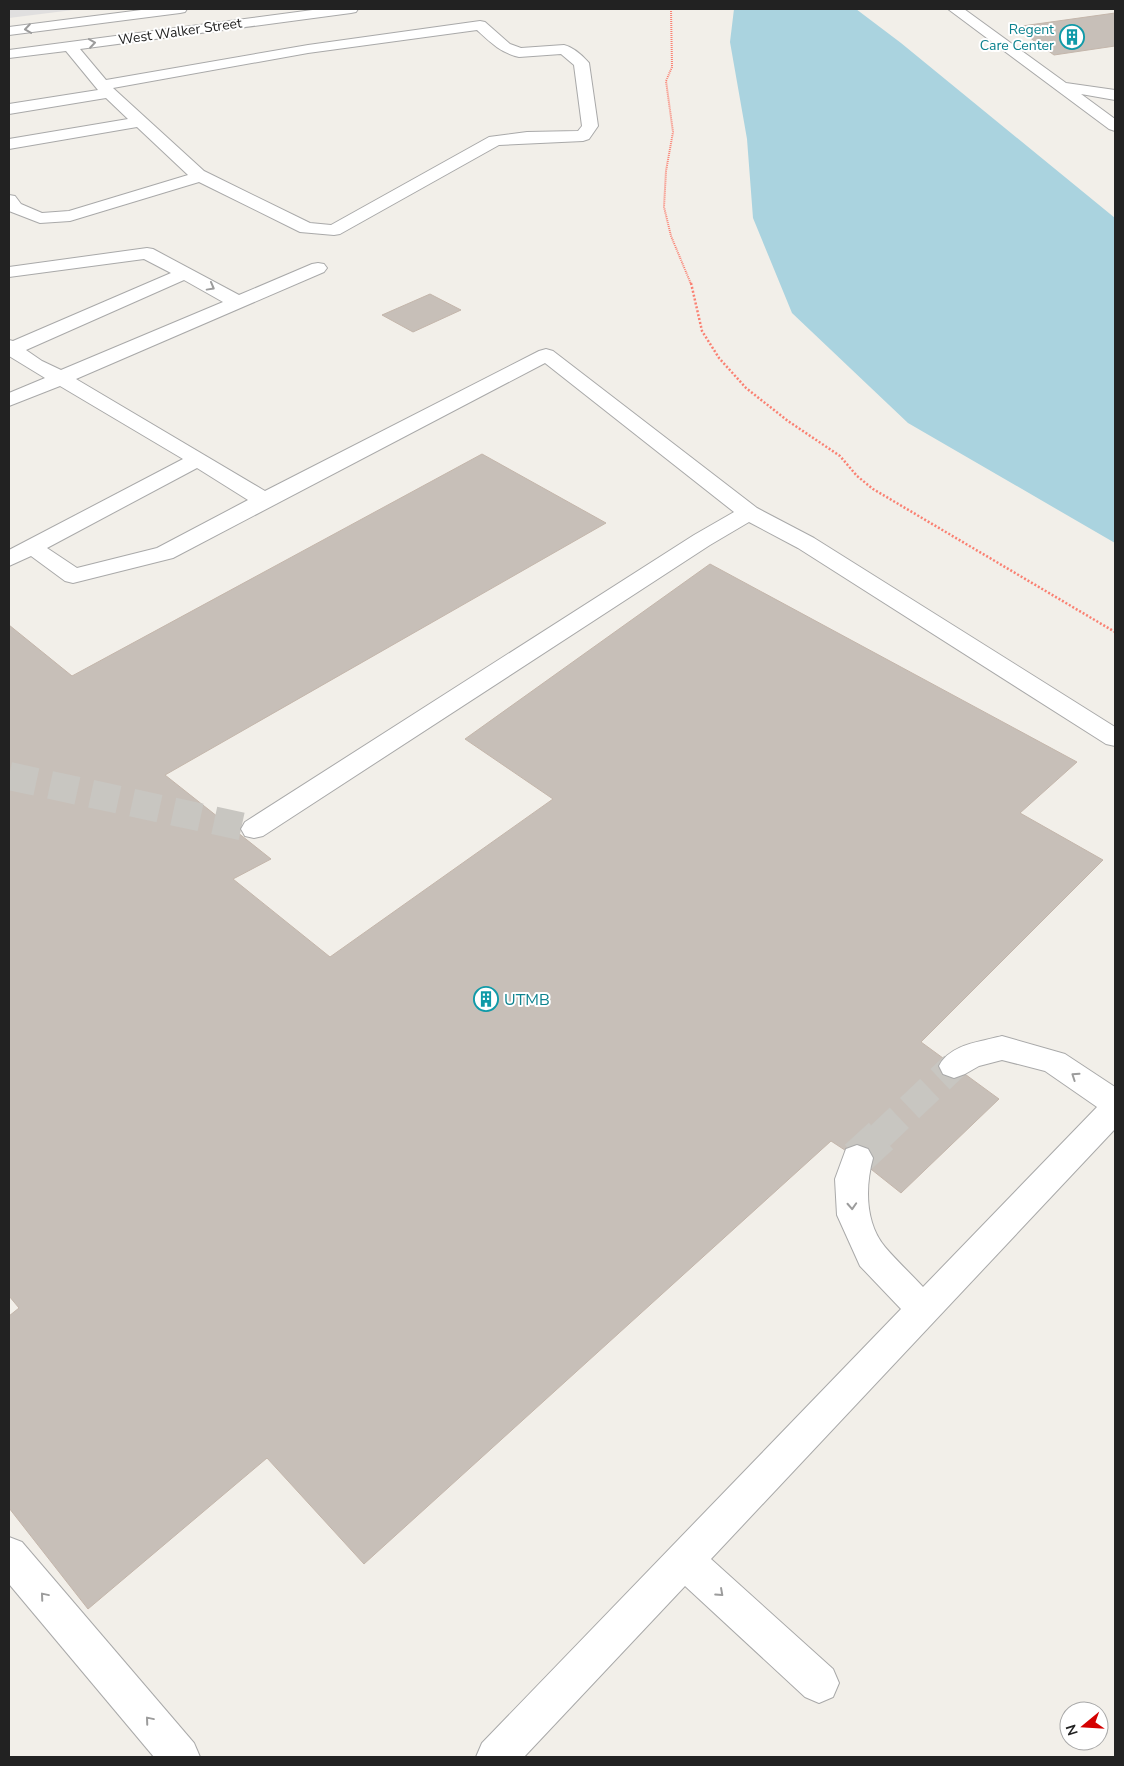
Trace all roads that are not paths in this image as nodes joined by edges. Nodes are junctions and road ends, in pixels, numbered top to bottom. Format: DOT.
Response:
graph roads {
  1 [pos="180,9"];
  2 [pos="351,9"];
  3 [pos="955,9"];
  4 [pos="254,15"];
  5 [pos="9,32"];
  6 [pos="70,46"];
  7 [pos="9,54"];
  8 [pos="1060,86"];
  9 [pos="106,89"];
  10 [pos="1115,95"];
  11 [pos="9,109"];
  12 [pos="141,122"];
  13 [pos="1115,126"];
  14 [pos="9,144"];
  15 [pos="201,176"];
  16 [pos="9,200"];
  17 [pos="318,268"];
  18 [pos="9,272"];
  19 [pos="185,273"];
  20 [pos="238,302"];
  21 [pos="10,348"];
  22 [pos="61,378"];
  23 [pos="9,400"];
  24 [pos="198,459"];
  25 [pos="264,500"];
  26 [pos="749,513"];
  27 [pos="32,547"];
  28 [pos="9,559"];
  29 [pos="1115,738"];
  30 [pos="254,829"];
  31 [pos="954,1066"];
  32 [pos="1115,1102"];
  33 [pos="1115,1109"];
  34 [pos="857,1158"];
  35 [pos="924,1310"];
  36 [pos="9,1555"];
  37 [pos="684,1560"];
  38 [pos="819,1683"];
  39 [pos="180,1757"];
  40 [pos="496,1757"];
  1 -- 5 [label="street, West Walker Street, one-way"];
  2 -- 4 [label="street, West Walker Street"];
  3 -- 8 [label="street"];
  6 -- 4 [label="street, West Walker Street, one-way"];
  6 -- 7 [label="street, West Walker Street"];
  6 -- 9 [label="street"];
  8 -- 10 [label="street"];
  8 -- 13 [label="street"];
  9 -- 11 [label="street"];
  9 -- 12 [label="street"];
  9 -- 15 [label="street"];
  12 -- 14 [label="street"];
  12 -- 15 [label="street"];
  15 -- 16 [label="street"];
  17 -- 20 [label="street"];
  18 -- 19 [label="street"];
  19 -- 20 [label="street, one-way"];
  19 -- 21 [label="street"];
  20 -- 22 [label="street"];
  21 -- 22 [label="street"];
  22 -- 23 [label="street"];
  22 -- 24 [label="street"];
  24 -- 25 [label="street"];
  24 -- 27 [label="street"];
  25 -- 26 [label="street"];
  25 -- 27 [label="street"];
  26 -- 29 [label="street"];
  26 -- 30 [label="street"];
  27 -- 28 [label="street"];
  32 -- 31 [label="street, one-way"];
  33 -- 35 [label="street"];
  34 -- 35 [label="street, one-way"];
  35 -- 37 [label="street"];
  39 -- 36 [label="street, one-way"];
  37 -- 38 [label="street, one-way"];
  37 -- 40 [label="street"];
}
